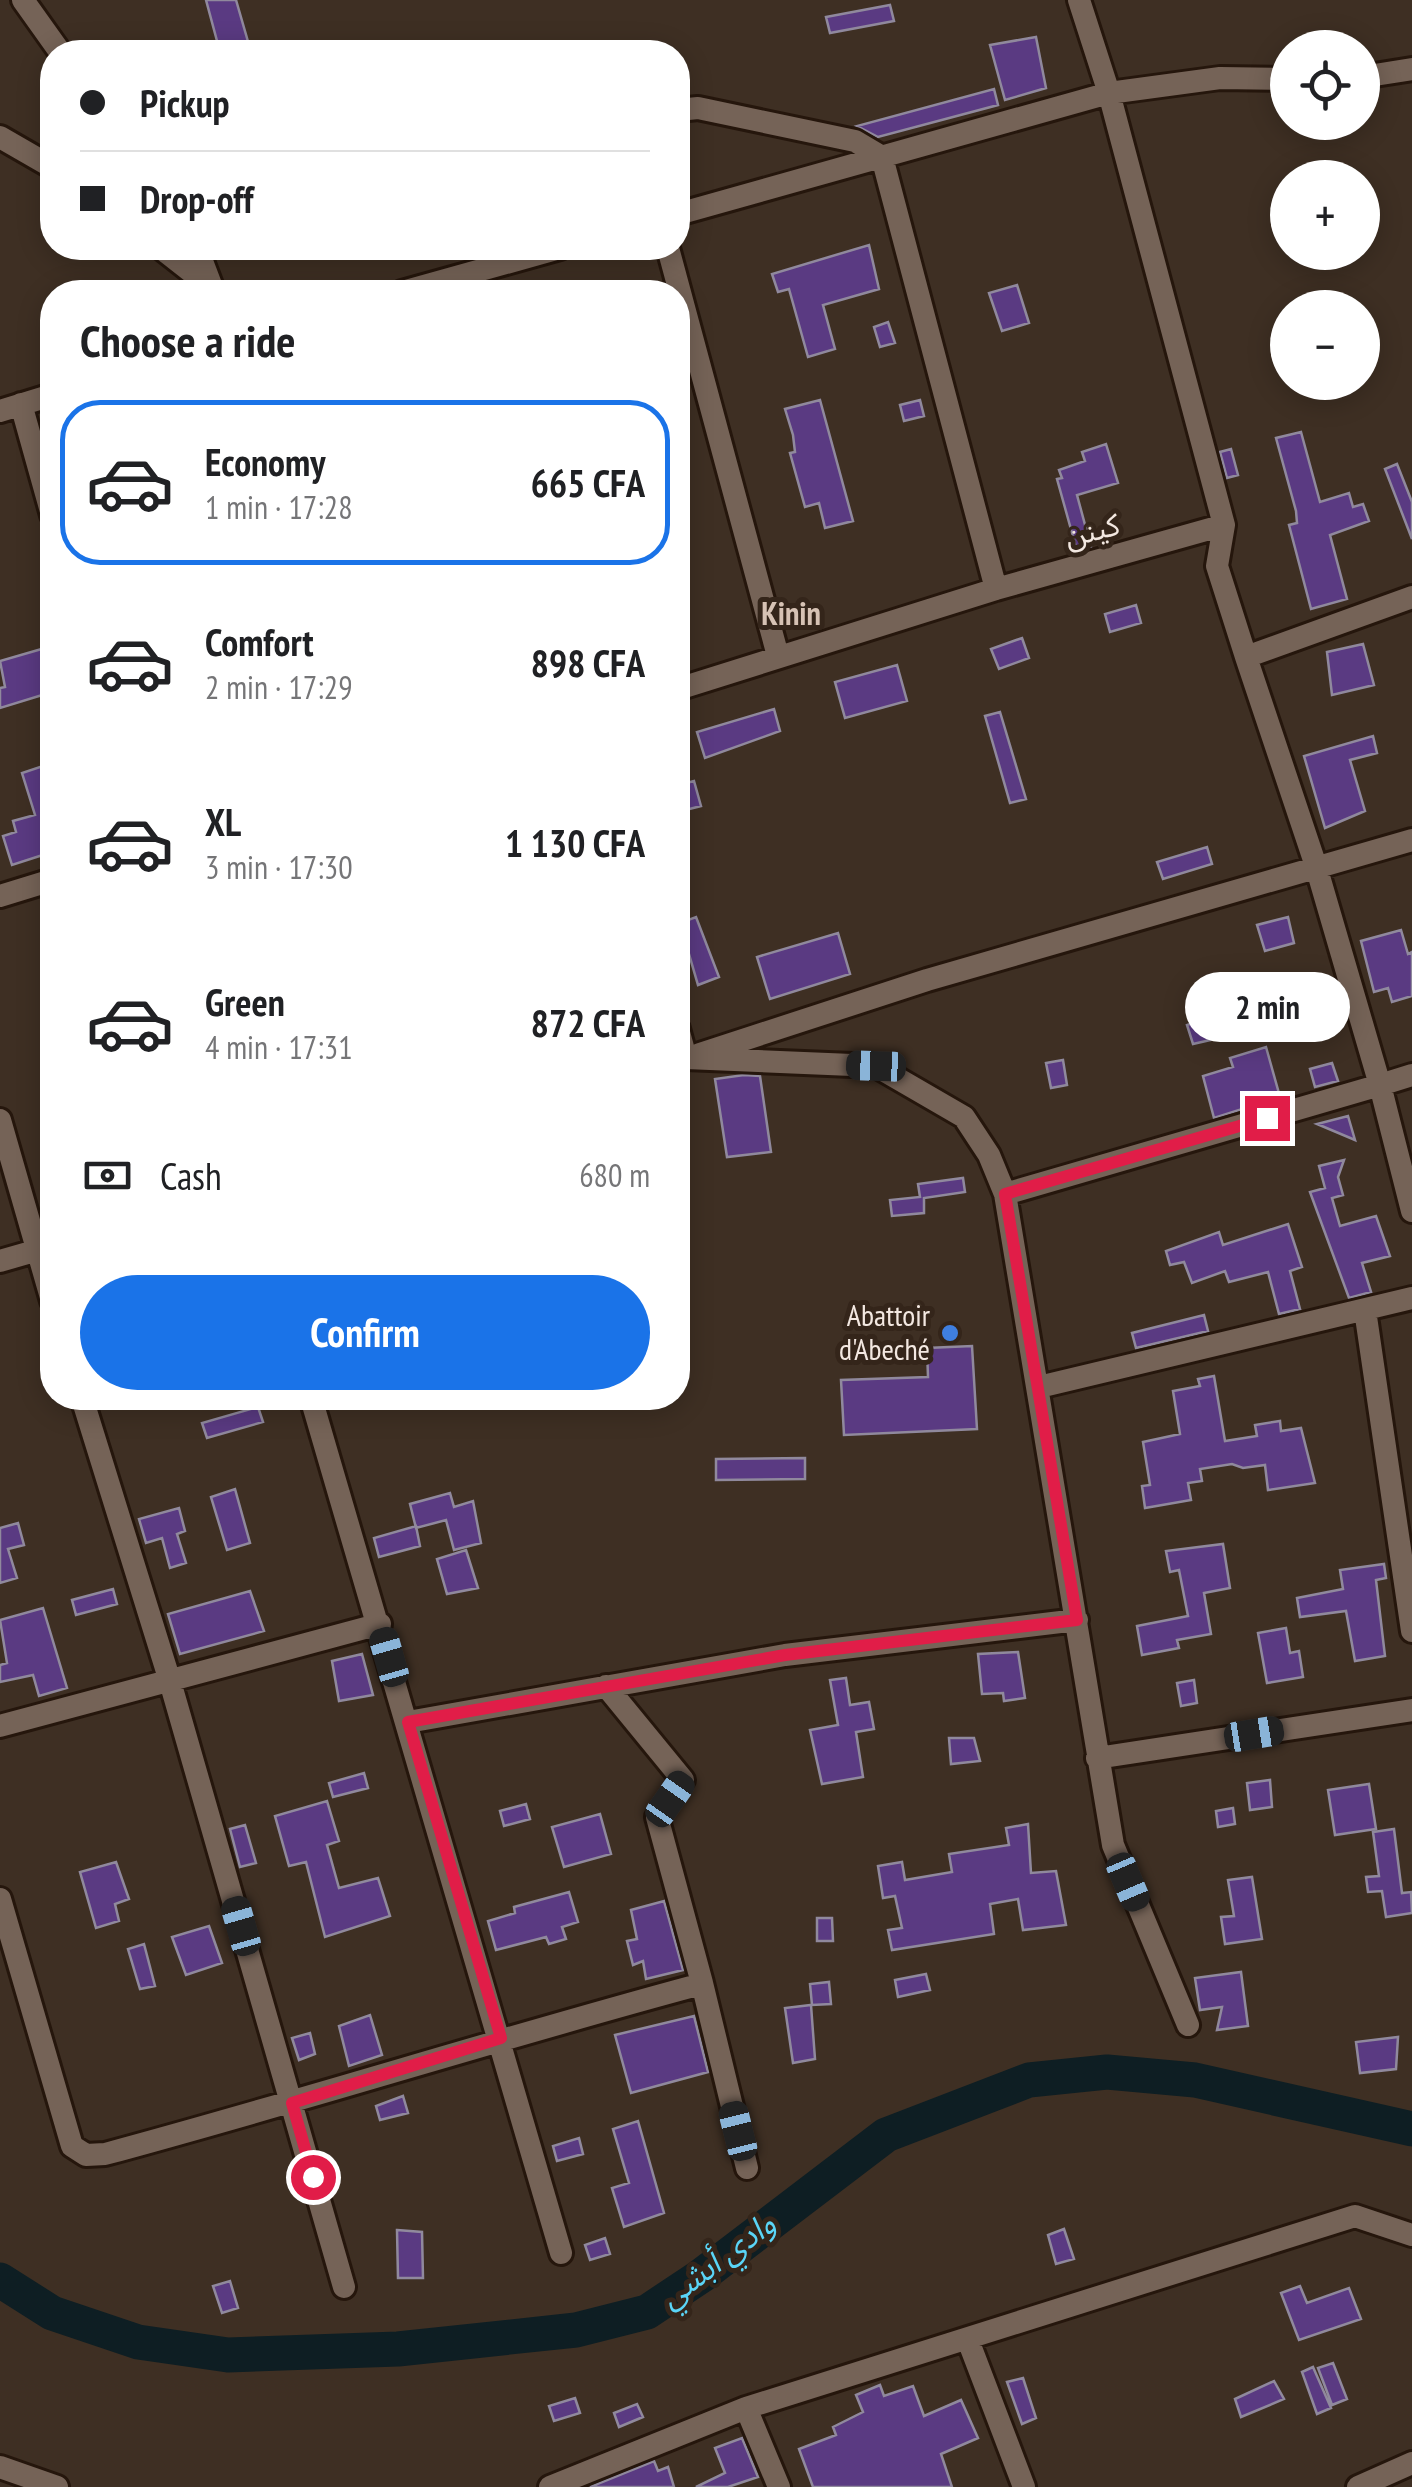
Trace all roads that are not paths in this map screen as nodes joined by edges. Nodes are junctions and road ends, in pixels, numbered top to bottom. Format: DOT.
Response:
graph roads {
  1 [pos="23,0"];
  2 [pos="1080,0"];
  3 [pos="51,40"];
  4 [pos="1412,69"];
  5 [pos="1380,74"];
  6 [pos="1270,79"];
  7 [pos="1109,93"];
  8 [pos="690,109"];
  9 [pos="0,137"];
  10 [pos="882,157"];
  11 [pos="40,160"];
  12 [pos="690,211"];
  13 [pos="176,260"];
  14 [pos="525,260"];
  15 [pos="201,280"];
  16 [pos="466,280"];
  17 [pos="690,330"];
  18 [pos="40,399"];
  19 [pos="10,408"];
  20 [pos="40,484"];
  21 [pos="1224,525"];
  22 [pos="996,589"];
  23 [pos="1412,597"];
  24 [pos="778,656"];
  25 [pos="1246,657"];
  26 [pos="690,685"];
  27 [pos="1412,840"];
  28 [pos="1316,866"];
  29 [pos="40,884"];
  30 [pos="0,896"];
  31 [pos="690,1057"];
  32 [pos="690,1060"];
  33 [pos="1412,1076"];
  34 [pos="1380,1086"];
  35 [pos="0,1120"];
  36 [pos="1005,1194"];
  37 [pos="1412,1211"];
  38 [pos="40,1234"];
  39 [pos="40,1249"];
  40 [pos="0,1261"];
  41 [pos="1412,1298"];
  42 [pos="1365,1310"];
  43 [pos="1039,1387"];
  44 [pos="86,1410"];
  45 [pos="315,1410"];
  46 [pos="1077,1620"];
  47 [pos="380,1624"];
  48 [pos="1412,1631"];
  49 [pos="170,1678"];
  50 [pos="606,1686"];
  51 [pos="1412,1710"];
  52 [pos="408,1722"];
  53 [pos="0,1726"];
  54 [pos="1097,1758"];
  55 [pos="0,1900"];
  56 [pos="702,1983"];
  57 [pos="1188,2025"];
  58 [pos="501,2038"];
  59 [pos="292,2103"];
  60 [pos="747,2168"];
  61 [pos="1412,2235"];
  62 [pos="562,2253"];
  63 [pos="344,2287"];
  64 [pos="968,2340"];
  65 [pos="746,2408"];
  66 [pos="1412,2463"];
  67 [pos="0,2468"];
  68 [pos="57,2487"];
  69 [pos="550,2487"];
  70 [pos="779,2487"];
  71 [pos="1024,2487"];
  72 [pos="1358,2487"];
  1 -- 3 [label="street"];
  2 -- 7 [label="street"];
  4 -- 5 [label="street"];
  6 -- 7 [label="street"];
  7 -- 10 [label="street"];
  7 -- 21 [label="street"];
  8 -- 10 [label="street"];
  9 -- 11 [label="street"];
  10 -- 12 [label="street"];
  10 -- 22 [label="street"];
  13 -- 15 [label="street"];
  14 -- 16 [label="street"];
  17 -- 24 [label="street"];
  18 -- 19 [label="street"];
  19 -- 20 [label="street"];
  21 -- 22 [label="street, كينن"];
  21 -- 25 [label="street"];
  22 -- 24 [label="street, كينن"];
  23 -- 25 [label="street"];
  24 -- 26 [label="street, كينن"];
  25 -- 28 [label="street"];
  27 -- 28 [label="street"];
  28 -- 31 [label="street"];
  28 -- 34 [label="street"];
  29 -- 30 [label="street"];
  32 -- 36 [label="street"];
  33 -- 34 [label="street"];
  34 -- 36 [label="street"];
  34 -- 37 [label="street"];
  35 -- 38 [label="street"];
  36 -- 43 [label="street"];
  39 -- 40 [label="street"];
  41 -- 42 [label="street"];
  42 -- 43 [label="street"];
  42 -- 48 [label="street"];
  43 -- 46 [label="street"];
  44 -- 49 [label="street"];
  45 -- 47 [label="street"];
  46 -- 50 [label="street"];
  46 -- 54 [label="street"];
  47 -- 49 [label="street"];
  47 -- 52 [label="street"];
  49 -- 53 [label="street"];
  49 -- 59 [label="street"];
  50 -- 52 [label="street"];
  50 -- 56 [label="street"];
  51 -- 54 [label="street"];
  52 -- 58 [label="street"];
  54 -- 57 [label="street"];
  55 -- 59 [label="street"];
  56 -- 58 [label="street"];
  56 -- 60 [label="street"];
  58 -- 59 [label="street"];
  58 -- 62 [label="street"];
  59 -- 63 [label="street"];
  61 -- 64 [label="street"];
  64 -- 65 [label="street"];
  64 -- 71 [label="street"];
  65 -- 69 [label="street"];
  65 -- 70 [label="street"];
  66 -- 72 [label="street"];
  67 -- 68 [label="street"];
}
